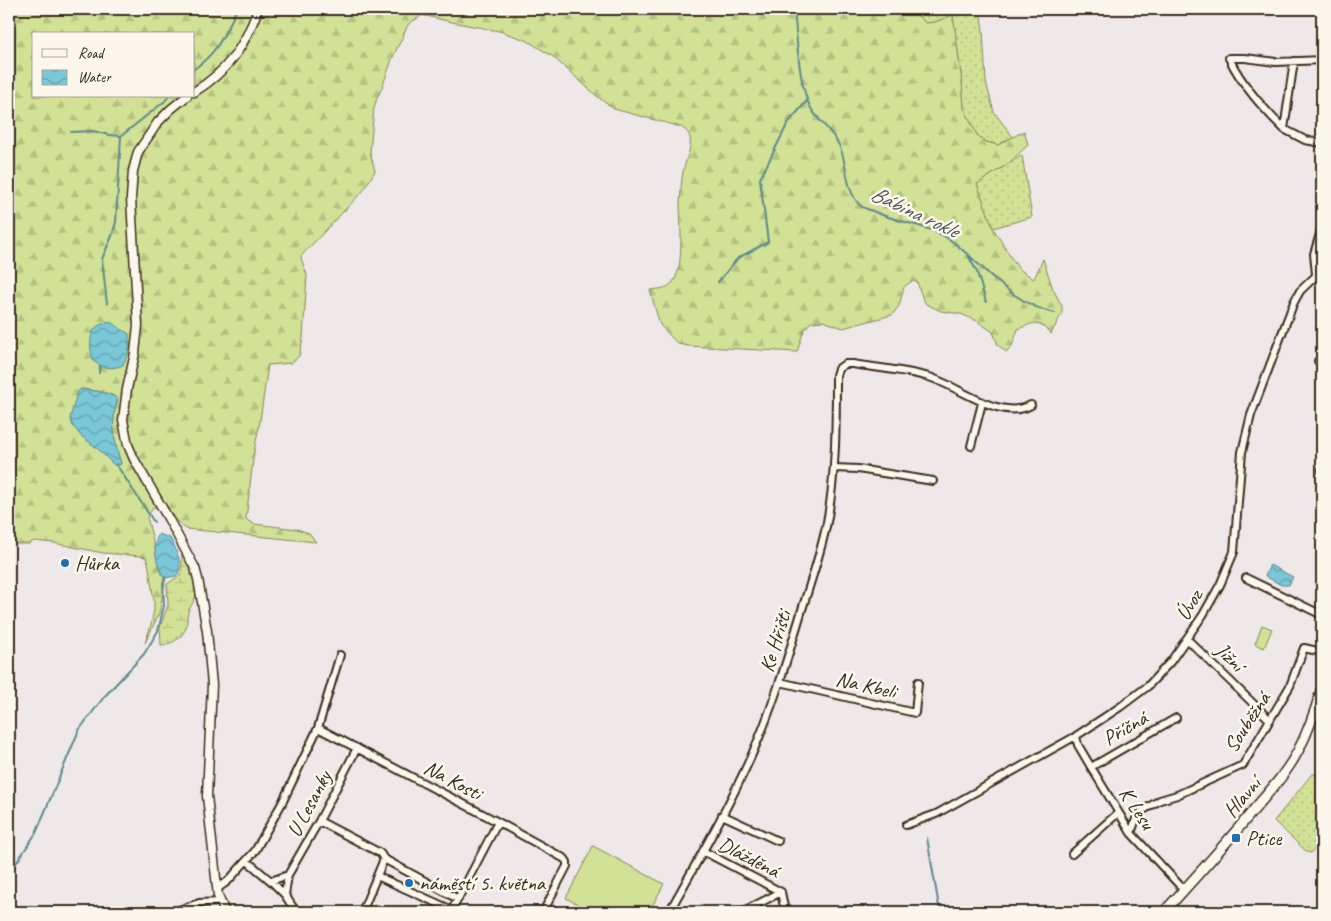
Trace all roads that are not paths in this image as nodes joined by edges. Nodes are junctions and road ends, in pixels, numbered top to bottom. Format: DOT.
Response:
graph roads {
  1 [pos="258,9"];
  2 [pos="1322,60"];
  3 [pos="1294,61"];
  4 [pos="195,91"];
  5 [pos="185,98"];
  6 [pos="1284,129"];
  7 [pos="1322,143"];
  8 [pos="1322,227"];
  9 [pos="1319,272"];
  10 [pos="982,403"];
  11 [pos="1031,405"];
  12 [pos="972,446"];
  13 [pos="834,468"];
  14 [pos="933,481"];
  15 [pos="1246,578"];
  16 [pos="1322,616"];
  17 [pos="1187,639"];
  18 [pos="1322,652"];
  19 [pos="340,656"];
  20 [pos="780,682"];
  21 [pos="918,682"];
  22 [pos="1322,688"];
  23 [pos="1176,718"];
  24 [pos="1270,720"];
  25 [pos="318,728"];
  26 [pos="1076,736"];
  27 [pos="357,748"];
  28 [pos="1091,767"];
  29 [pos="1118,813"];
  30 [pos="722,815"];
  31 [pos="319,821"];
  32 [pos="498,822"];
  33 [pos="906,826"];
  34 [pos="1131,833"];
  35 [pos="778,841"];
  36 [pos="703,851"];
  37 [pos="1072,854"];
  38 [pos="384,859"];
  39 [pos="246,860"];
  40 [pos="288,875"];
  41 [pos="377,876"];
  42 [pos="271,881"];
  43 [pos="217,889"];
  44 [pos="1184,890"];
  45 [pos="781,892"];
  46 [pos="285,895"];
  47 [pos="458,899"];
  48 [pos="220,902"];
  49 [pos="452,911"];
  50 [pos="173,912"];
  51 [pos="225,912"];
  52 [pos="296,912"];
  53 [pos="362,912"];
  54 [pos="543,912"];
  55 [pos="669,912"];
  56 [pos="742,912"];
  57 [pos="785,912"];
  58 [pos="1164,912"];
  1 -- 4 [label="street"];
  2 -- 3 [label="street"];
  3 -- 6 [label="street"];
  3 -- 6 [label="street"];
  5 -- 43 [label="street"];
  6 -- 7 [label="street"];
  8 -- 9 [label="street"];
  9 -- 17 [label="street, Úvoz"];
  10 -- 11 [label="street, Ke Hřišti"];
  10 -- 12 [label="street"];
  10 -- 13 [label="street, Ke Hřišti"];
  13 -- 14 [label="street"];
  13 -- 20 [label="street, Ke Hřišti"];
  15 -- 16 [label="street"];
  17 -- 24 [label="street, Jižní"];
  17 -- 26 [label="street, Úvoz"];
  18 -- 24 [label="street, Souběžná"];
  19 -- 25 [label="street"];
  20 -- 21 [label="street, Na Kbeli"];
  20 -- 30 [label="street, Ke Hřišti"];
  22 -- 44 [label="main road, Hlavní"];
  23 -- 28 [label="street, Příčná"];
  24 -- 34 [label="street, Souběžná"];
  25 -- 27 [label="street, Na Kosti"];
  25 -- 39 [label="street"];
  26 -- 28 [label="street, K Lesu"];
  26 -- 33 [label="street, Úvoz"];
  27 -- 31 [label="street, U Lesanky"];
  27 -- 32 [label="street, Na Kosti"];
  28 -- 29 [label="street, K Lesu"];
  29 -- 34 [label="street, K Lesu"];
  29 -- 37 [label="street"];
  30 -- 35 [label="street"];
  30 -- 36 [label="street, Ke Hřišti"];
  31 -- 38 [label="street"];
  31 -- 40 [label="street, U Lesanky"];
  32 -- 47 [label="street"];
  32 -- 54 [label="street, Na Kosti"];
  34 -- 44 [label="street, K Lesu"];
  36 -- 45 [label="street, Dlážděná"];
  36 -- 55 [label="street, Ke Hřišti"];
  38 -- 41 [label="street"];
  38 -- 47 [label="street"];
  39 -- 42 [label="street"];
  39 -- 43 [label="street"];
  40 -- 42 [label="street"];
  40 -- 46 [label="street, U Lesanky"];
  41 -- 49 [label="street"];
  41 -- 53 [label="street"];
  42 -- 46 [label="street"];
  43 -- 48 [label="street"];
  44 -- 58 [label="main road, Hlavní"];
  45 -- 56 [label="street"];
  45 -- 57 [label="street"];
  46 -- 52 [label="street"];
  47 -- 49 [label="street"];
  48 -- 50 [label="street"];
  48 -- 51 [label="street"];
}
